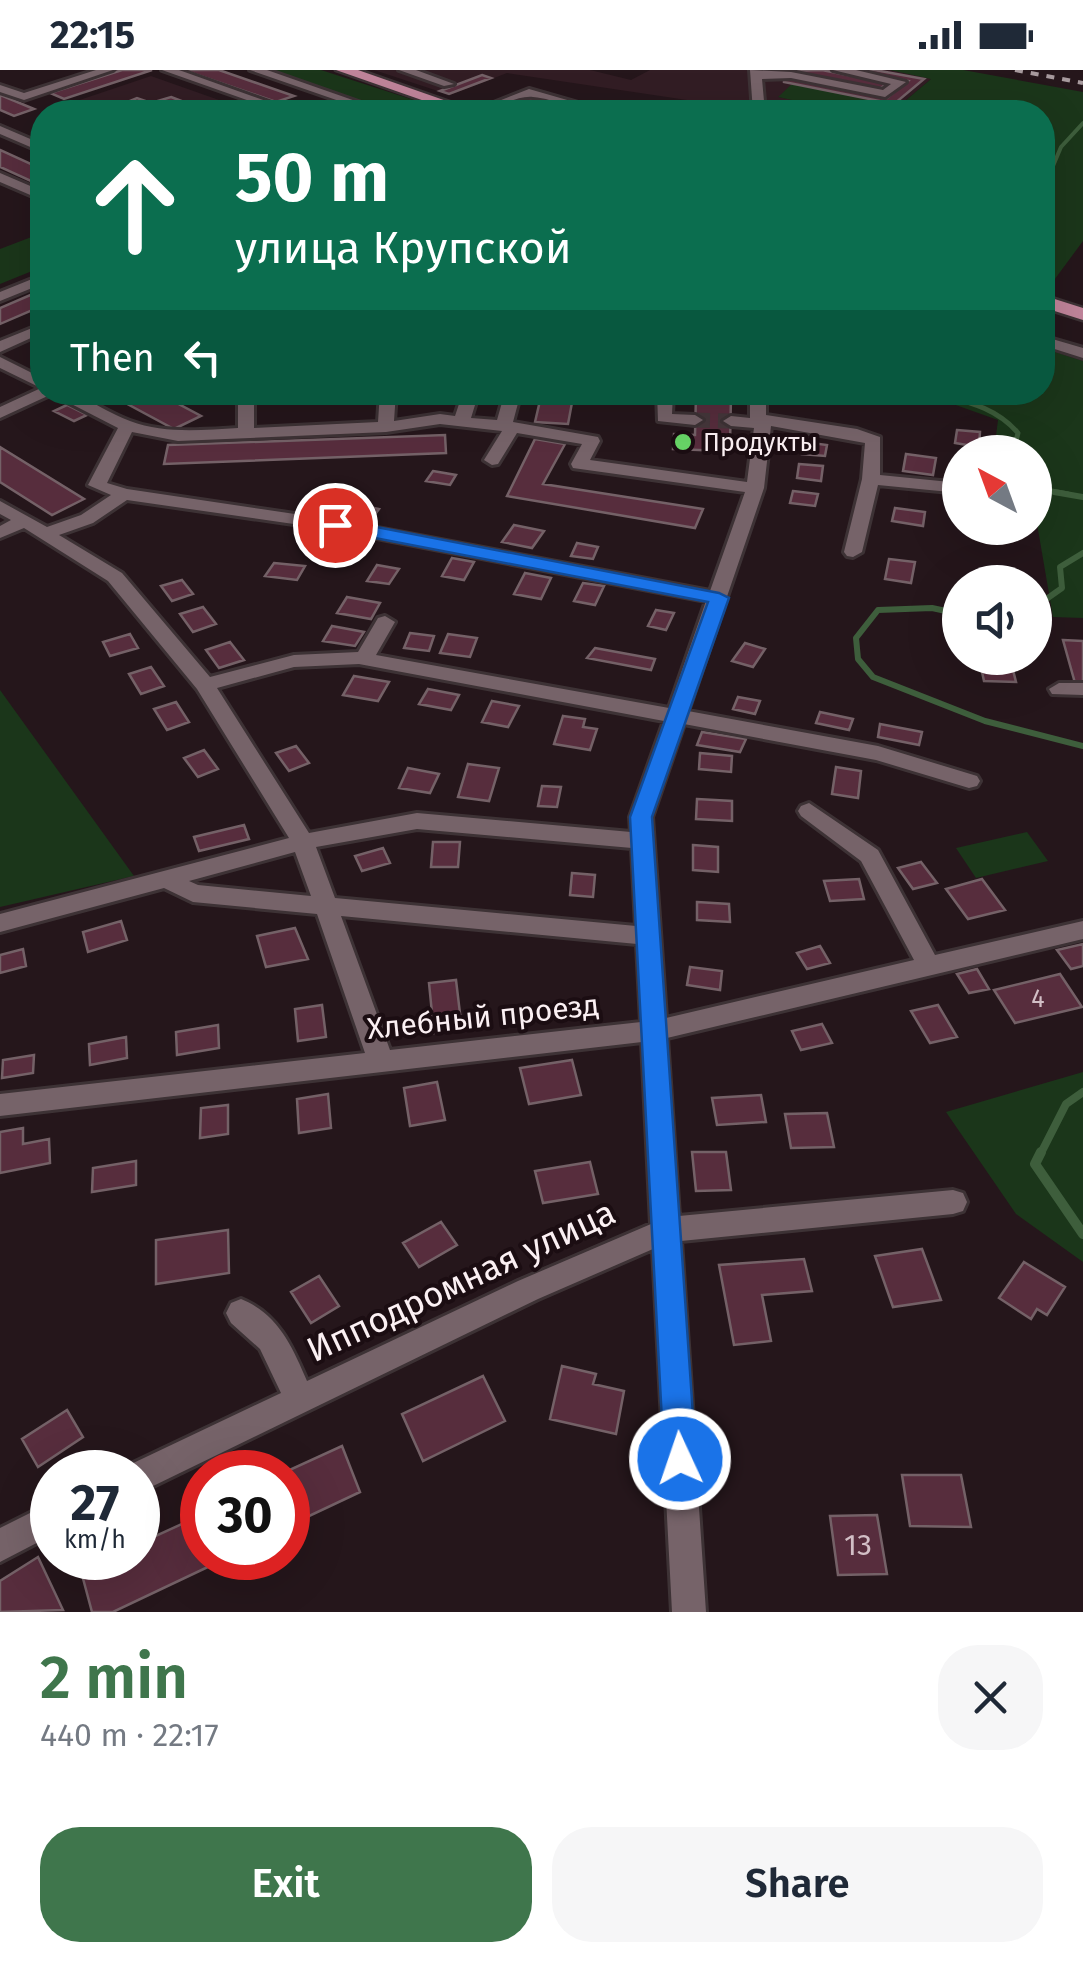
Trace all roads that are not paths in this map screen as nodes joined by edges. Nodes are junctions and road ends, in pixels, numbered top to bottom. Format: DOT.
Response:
graph roads {
  1 [pos="107,70"];
  2 [pos="168,70"];
  3 [pos="256,70"];
  4 [pos="343,70"];
  5 [pos="405,70"];
  6 [pos="839,70"];
  7 [pos="756,73"];
  8 [pos="448,84"];
  9 [pos="0,88"];
  10 [pos="255,100"];
  11 [pos="346,100"];
  12 [pos="437,100"];
  13 [pos="507,100"];
  14 [pos="557,100"];
  15 [pos="757,100"];
  16 [pos="0,130"];
  17 [pos="30,141"];
  18 [pos="0,177"];
  19 [pos="17,184"];
  20 [pos="0,190"];
  21 [pos="30,190"];
  22 [pos="30,284"];
  23 [pos="0,297"];
  24 [pos="1055,305"];
  25 [pos="1083,314"];
  26 [pos="30,333"];
  27 [pos="1055,344"];
  28 [pos="0,347"];
  29 [pos="1083,353"];
  30 [pos="0,362"];
  31 [pos="30,378"];
  32 [pos="30,399"];
  33 [pos="85,405"];
  34 [pos="246,405"];
  35 [pos="387,405"];
  36 [pos="466,405"];
  37 [pos="511,405"];
  38 [pos="665,405"];
  39 [pos="759,405"];
  40 [pos="0,413"];
  41 [pos="695,420"];
  42 [pos="462,421"];
  43 [pos="731,422"];
  44 [pos="761,422"];
  45 [pos="127,426"];
  46 [pos="386,427"];
  47 [pos="508,427"];
  48 [pos="246,432"];
  49 [pos="492,460"];
  50 [pos="871,480"];
  51 [pos="942,486"];
  52 [pos="755,488"];
  53 [pos="124,494"];
  54 [pos="0,506"];
  55 [pos="24,521"];
  56 [pos="0,533"];
  57 [pos="45,534"];
  58 [pos="853,552"];
  59 [pos="719,598"];
  60 [pos="385,622"];
  61 [pos="364,659"];
  62 [pos="205,685"];
  63 [pos="1059,689"];
  64 [pos="1083,690"];
  65 [pos="675,713"];
  66 [pos="970,781"];
  67 [pos="809,811"];
  68 [pos="644,841"];
  69 [pos="303,842"];
  70 [pos="166,878"];
  71 [pos="324,906"];
  72 [pos="0,923"];
  73 [pos="1083,930"];
  74 [pos="648,936"];
  75 [pos="929,966"];
  76 [pos="653,1031"];
  77 [pos="381,1061"];
  78 [pos="0,1106"];
  79 [pos="953,1202"];
  80 [pos="667,1230"];
  81 [pos="241,1314"];
  82 [pos="298,1400"];
  83 [pos="160,1466"];
  84 [pos="30,1530"];
  85 [pos="0,1546"];
  86 [pos="689,1612"];
  1 -- 9 [label="street"];
  2 -- 10 [label="street"];
  3 -- 11 [label="street"];
  4 -- 12 [label="main road"];
  5 -- 8 [label="street"];
  6 -- 7 [label="street"];
  7 -- 15 [label="street"];
  13 -- 14 [label="street"];
  16 -- 17 [label="street"];
  18 -- 19 [label="street"];
  19 -- 20 [label="street"];
  19 -- 21 [label="street"];
  22 -- 23 [label="street"];
  24 -- 25 [label="main road"];
  26 -- 28 [label="street"];
  27 -- 29 [label="street"];
  30 -- 31 [label="street"];
  32 -- 40 [label="street"];
  33 -- 45 [label="street"];
  34 -- 48 [label="street"];
  35 -- 46 [label="street"];
  36 -- 42 [label="street"];
  37 -- 47 [label="street"];
  38 -- 41 [label="street"];
  39 -- 44 [label="street"];
  42 -- 46 [label="street"];
  42 -- 47 [label="street"];
  43 -- 44 [label="street"];
  44 -- 50 [label="street"];
  44 -- 52 [label="street"];
  45 -- 48 [label="street"];
  45 -- 53 [label="street"];
  46 -- 48 [label="street"];
  47 -- 49 [label="street"];
  47 -- 52 [label="street"];
  50 -- 51 [label="street"];
  50 -- 58 [label="street"];
  52 -- 59 [label="street"];
  53 -- 57 [label="street"];
  53 -- 59 [label="street"];
  54 -- 55 [label="street"];
  55 -- 56 [label="street"];
  55 -- 57 [label="street"];
  57 -- 62 [label="street"];
  59 -- 65 [label="street"];
  60 -- 61 [label="street"];
  61 -- 62 [label="street"];
  61 -- 65 [label="street"];
  62 -- 69 [label="street"];
  63 -- 64 [label="street"];
  65 -- 66 [label="street"];
  65 -- 68 [label="street"];
  67 -- 75 [label="street"];
  68 -- 69 [label="street"];
  68 -- 74 [label="street"];
  69 -- 70 [label="street"];
  69 -- 71 [label="street"];
  70 -- 71 [label="street"];
  70 -- 72 [label="street"];
  71 -- 74 [label="street"];
  71 -- 77 [label="street"];
  73 -- 75 [label="street, Хлебный проезд"];
  74 -- 76 [label="street"];
  75 -- 76 [label="street, Хлебный проезд"];
  76 -- 77 [label="street, Хлебный проезд"];
  76 -- 80 [label="street"];
  77 -- 78 [label="street, Хлебный проезд"];
  79 -- 80 [label="street, Ипподромная улица"];
  80 -- 82 [label="street, Ипподромная улица"];
  80 -- 86 [label="street"];
  81 -- 82 [label="street"];
  82 -- 83 [label="street, Ипподромная улица"];
  84 -- 85 [label="street"];
}
